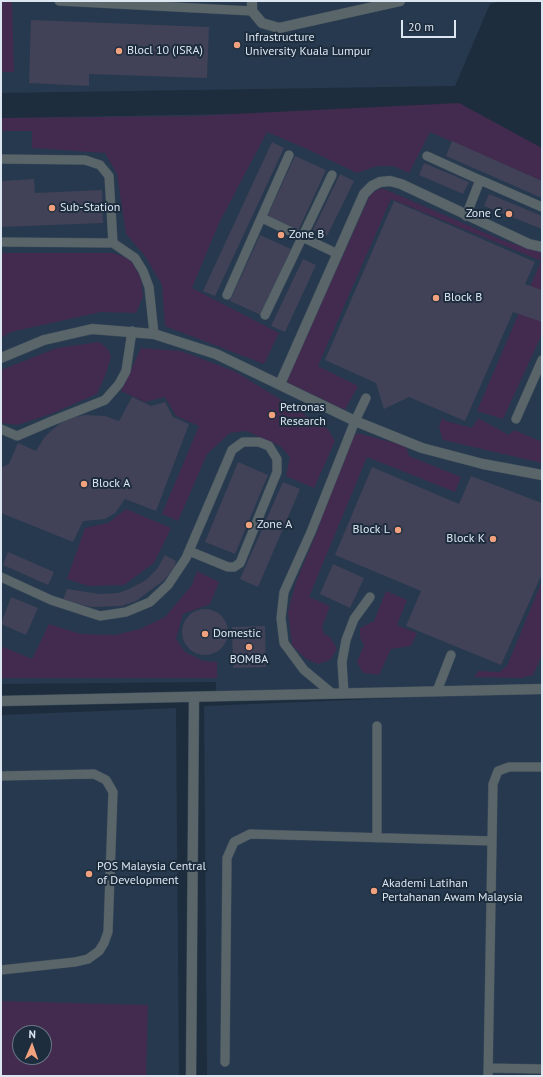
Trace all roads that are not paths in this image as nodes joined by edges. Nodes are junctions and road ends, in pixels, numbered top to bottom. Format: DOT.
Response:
graph roads {
  1 [pos="59,1"];
  2 [pos="400,1"];
  3 [pos="252,6"];
  4 [pos="289,155"];
  5 [pos="427,156"];
  6 [pos="1,159"];
  7 [pos="332,175"];
  8 [pos="480,180"];
  9 [pos="542,207"];
  10 [pos="466,216"];
  11 [pos="262,218"];
  12 [pos="302,236"];
  13 [pos="1,242"];
  14 [pos="114,243"];
  15 [pos="542,247"];
  16 [pos="338,254"];
  17 [pos="227,295"];
  18 [pos="265,315"];
  19 [pos="132,331"];
  20 [pos="154,334"];
  21 [pos="1,358"];
  22 [pos="542,360"];
  23 [pos="280,384"];
  24 [pos="366,398"];
  25 [pos="516,419"];
  26 [pos="355,421"];
  27 [pos="1,429"];
  28 [pos="542,475"];
  29 [pos="189,551"];
  30 [pos="1,578"];
  31 [pos="370,597"];
  32 [pos="451,655"];
  33 [pos="542,689"];
  34 [pos="437,691"];
  35 [pos="344,693"];
  36 [pos="333,694"];
  37 [pos="194,697"];
  38 [pos="1,701"];
  39 [pos="377,726"];
  40 [pos="542,767"];
  41 [pos="1,776"];
  42 [pos="377,838"];
  43 [pos="492,841"];
  44 [pos="1,970"];
  45 [pos="225,1062"];
  46 [pos="542,1069"];
  47 [pos="488,1072"];
  48 [pos="191,1076"];
  1 -- 3 [label="lane"];
  2 -- 3 [label="street"];
  4 -- 11 [label="lane"];
  5 -- 8 [label="lane"];
  6 -- 14 [label="lane"];
  7 -- 12 [label="lane"];
  8 -- 9 [label="lane"];
  8 -- 10 [label="lane"];
  10 -- 15 [label="street"];
  10 -- 16 [label="street"];
  11 -- 12 [label="lane"];
  11 -- 17 [label="lane"];
  12 -- 16 [label="lane"];
  12 -- 18 [label="lane"];
  13 -- 14 [label="lane"];
  14 -- 20 [label="lane"];
  16 -- 23 [label="street"];
  19 -- 20 [label="street"];
  19 -- 21 [label="street"];
  19 -- 27 [label="lane"];
  20 -- 23 [label="street"];
  22 -- 25 [label="lane"];
  23 -- 26 [label="street"];
  24 -- 26 [label="lane"];
  26 -- 28 [label="street"];
  26 -- 36 [label="lane"];
  29 -- 29 [label="lane"];
  29 -- 30 [label="lane"];
  31 -- 35 [label="lane"];
  32 -- 34 [label="lane"];
  33 -- 34 [label="street"];
  34 -- 35 [label="street"];
  35 -- 36 [label="street"];
  36 -- 37 [label="street"];
  37 -- 38 [label="street"];
  37 -- 48 [label="street"];
  39 -- 42 [label="lane"];
  40 -- 43 [label="lane"];
  41 -- 44 [label="lane"];
  42 -- 43 [label="lane"];
  42 -- 45 [label="lane"];
  43 -- 47 [label="lane"];
  46 -- 47 [label="lane"];
}
